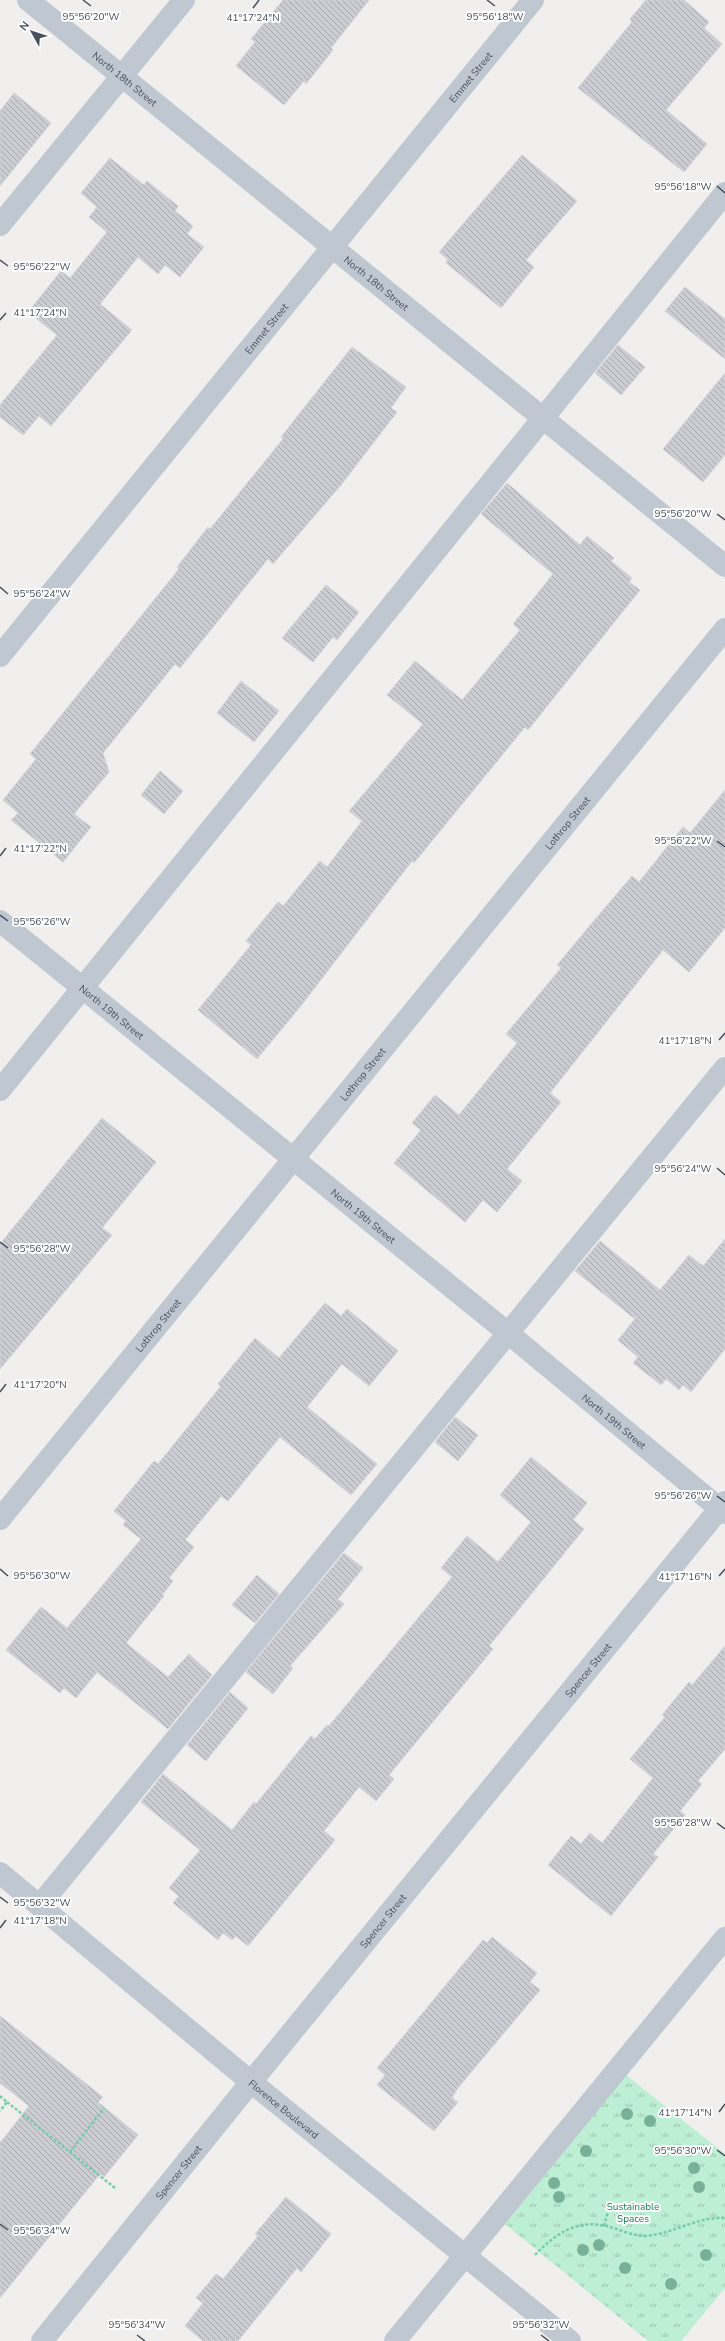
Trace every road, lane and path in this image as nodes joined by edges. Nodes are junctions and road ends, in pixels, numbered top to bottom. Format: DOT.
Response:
graph roads {
  1 [pos="28,0"];
  2 [pos="184,0"];
  3 [pos="532,0"];
  4 [pos="122,76"];
  5 [pos="725,193"];
  6 [pos="0,225"];
  7 [pos="332,247"];
  8 [pos="542,418"];
  9 [pos="725,566"];
  10 [pos="725,629"];
  11 [pos="0,656"];
  12 [pos="0,921"];
  13 [pos="83,988"];
  14 [pos="725,1068"];
  15 [pos="0,1090"];
  16 [pos="294,1160"];
  17 [pos="508,1333"];
  18 [pos="723,1508"];
  19 [pos="0,1520"];
  20 [pos="0,1873"];
  21 [pos="40,1905"];
  22 [pos="725,1938"];
  23 [pos="251,2082"];
  24 [pos="0,2096"];
  25 [pos="7,2102"];
  26 [pos="104,2108"];
  27 [pos="0,2111"];
  28 [pos="70,2152"];
  29 [pos="115,2188"];
  30 [pos="608,2211"];
  31 [pos="725,2218"];
  32 [pos="604,2226"];
  33 [pos="465,2254"];
  34 [pos="535,2255"];
  35 [pos="42,2341"];
  36 [pos="395,2341"];
  37 [pos="570,2341"];
  1 -- 4 [label="street, North 18th Street"];
  2 -- 4 [label="street"];
  3 -- 7 [label="street, Emmet Street"];
  4 -- 6 [label="street"];
  4 -- 7 [label="street, North 18th Street"];
  5 -- 8 [label="street"];
  7 -- 8 [label="street, North 18th Street"];
  7 -- 11 [label="street, Emmet Street"];
  8 -- 9 [label="street, North 18th Street"];
  8 -- 13 [label="street"];
  10 -- 16 [label="street, Lothrop Street"];
  12 -- 13 [label="street, North 19th Street"];
  13 -- 15 [label="street"];
  13 -- 16 [label="street, North 19th Street"];
  14 -- 17 [label="street"];
  16 -- 17 [label="street, North 19th Street"];
  16 -- 19 [label="street, Lothrop Street"];
  17 -- 18 [label="street, North 19th Street"];
  17 -- 21 [label="street"];
  18 -- 23 [label="street, Spencer Street"];
  20 -- 21 [label="street, Florence Boulevard"];
  21 -- 23 [label="street, Florence Boulevard"];
  22 -- 33 [label="street"];
  23 -- 33 [label="street, Florence Boulevard"];
  23 -- 35 [label="street, Spencer Street"];
  24 -- 25 [label="path"];
  25 -- 27 [label="path"];
  25 -- 28 [label="path"];
  26 -- 28 [label="path"];
  28 -- 29 [label="path"];
  30 -- 32 [label="path"];
  31 -- 32 [label="path"];
  32 -- 34 [label="path"];
  33 -- 36 [label="street"];
  33 -- 37 [label="street, Florence Boulevard"];
}
